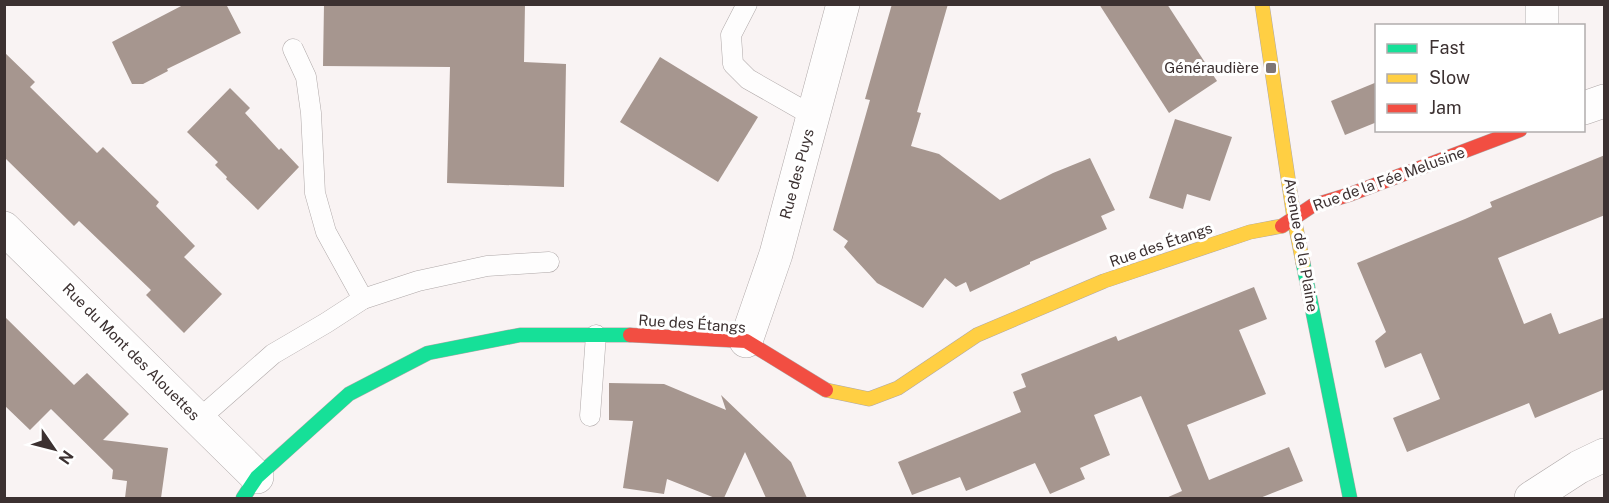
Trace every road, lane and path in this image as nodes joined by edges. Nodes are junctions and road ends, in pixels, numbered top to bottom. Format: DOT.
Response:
graph roads {
  1 [pos="747,4"];
  2 [pos="843,4"];
  3 [pos="1262,4"];
  4 [pos="1542,4"];
  5 [pos="1542,24"];
  6 [pos="293,49"];
  7 [pos="1605,101"];
  8 [pos="1585,108"];
  9 [pos="813,116"];
  10 [pos="1515,132"];
  11 [pos="1294,218"];
  12 [pos="4,228"];
  13 [pos="549,262"];
  14 [pos="363,299"];
  15 [pos="596,334"];
  16 [pos="746,342"];
  17 [pos="590,416"];
  18 [pos="199,419"];
  19 [pos="1605,455"];
  20 [pos="250,488"];
  21 [pos="1353,493"];
  22 [pos="1531,498"];
  1 -- 9 [label="lane"];
  2 -- 9 [label="street, Rue des Puys"];
  3 -- 11 [label="street, Avenue de la Plaine"];
  4 -- 5 [label="street"];
  6 -- 14 [label="lane"];
  7 -- 8 [label="street"];
  9 -- 16 [label="street, Rue des Puys"];
  10 -- 11 [label="street, Rue de la Fée Melusine"];
  11 -- 16 [label="street, Rue des Étangs"];
  11 -- 21 [label="street, Avenue de la Plaine"];
  12 -- 18 [label="street, Rue du Mont des Alouettes"];
  13 -- 14 [label="lane"];
  14 -- 18 [label="lane"];
  15 -- 16 [label="street, Rue des Étangs"];
  15 -- 17 [label="lane"];
  15 -- 20 [label="street, Rue des Étangs"];
  18 -- 20 [label="street, Rue du Mont des Alouettes"];
  19 -- 22 [label="street"];
}
